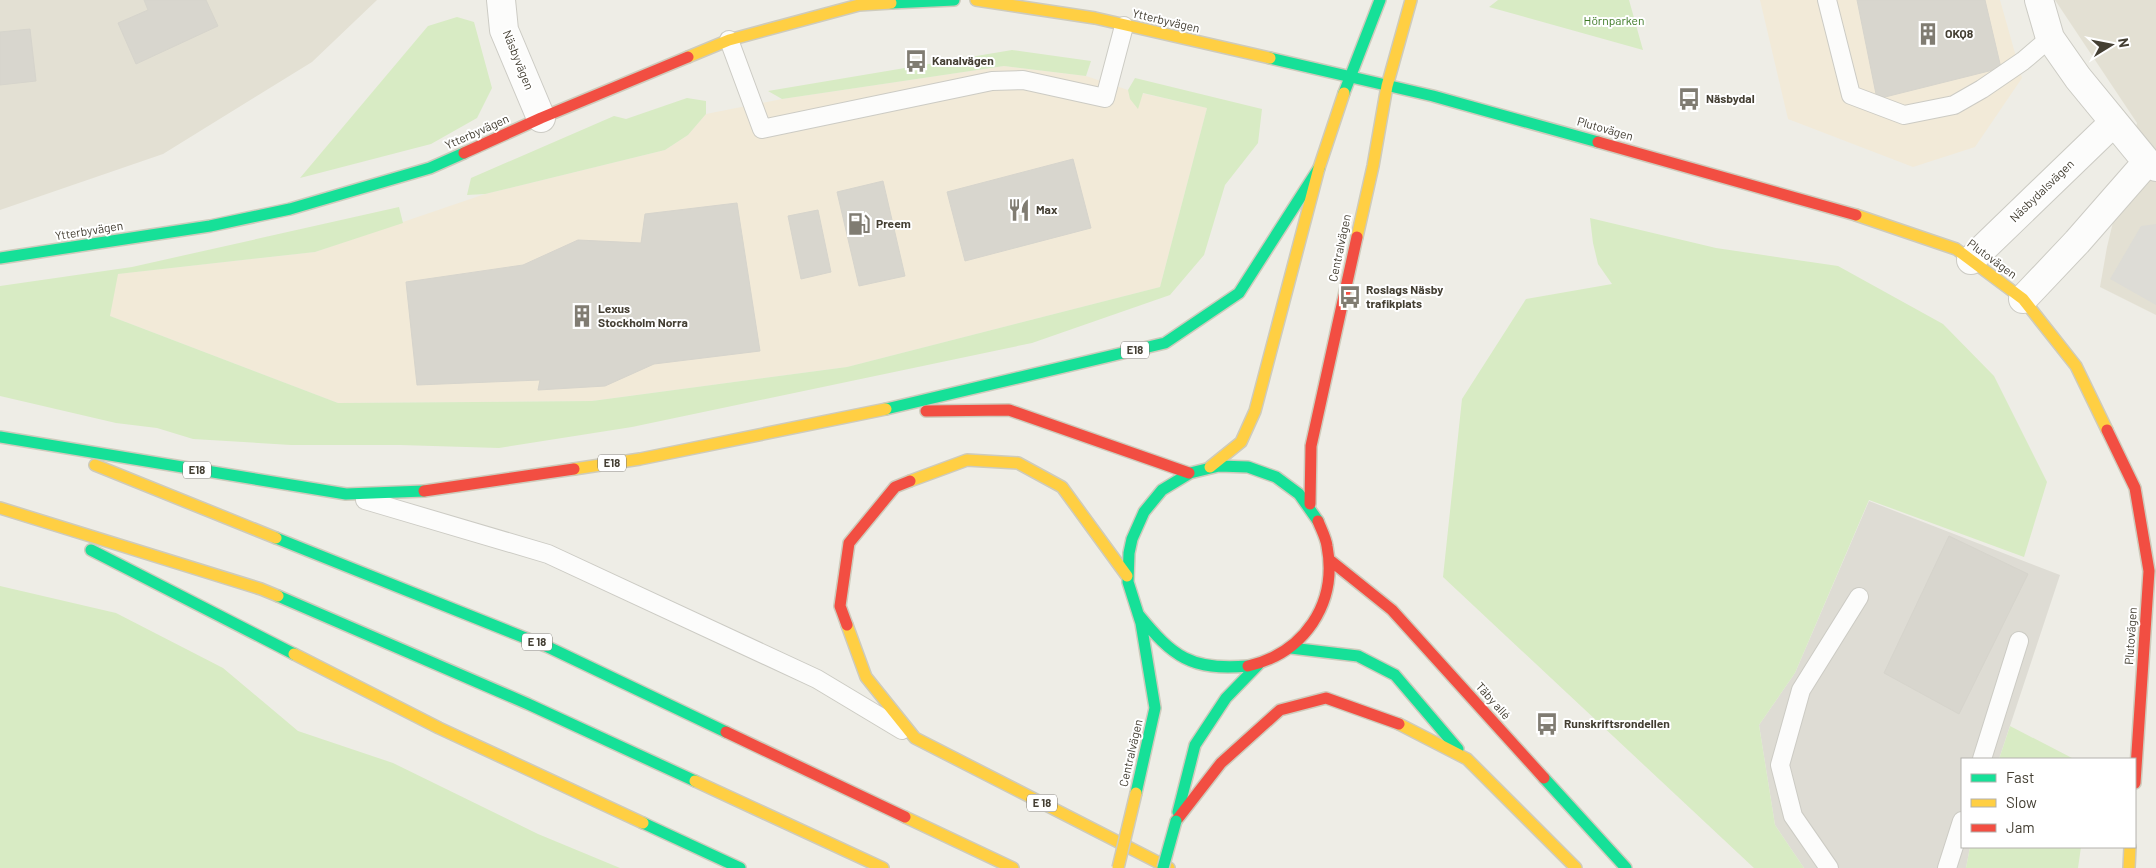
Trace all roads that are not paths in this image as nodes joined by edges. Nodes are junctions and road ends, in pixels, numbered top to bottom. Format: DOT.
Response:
graph roads {
  1 [pos="501,0"];
  2 [pos="954,0"];
  3 [pos="976,0"];
  4 [pos="1380,0"];
  5 [pos="1410,0"];
  6 [pos="1827,0"];
  7 [pos="2039,0"];
  8 [pos="1124,26"];
  9 [pos="2050,38"];
  10 [pos="729,40"];
  11 [pos="1348,77"];
  12 [pos="1387,86"];
  13 [pos="541,118"];
  14 [pos="2114,122"];
  15 [pos="2152,164"];
  16 [pos="1319,168"];
  17 [pos="0,258"];
  18 [pos="1971,260"];
  19 [pos="2024,299"];
  20 [pos="875,411"];
  21 [pos="0,437"];
  22 [pos="47,446"];
  23 [pos="1210,467"];
  24 [pos="1189,473"];
  25 [pos="346,494"];
  26 [pos="1310,504"];
  27 [pos="0,508"];
  28 [pos="25,516"];
  29 [pos="1331,561"];
  30 [pos="1127,576"];
  31 [pos="1859,597"];
  32 [pos="1138,614"];
  33 [pos="2019,641"];
  34 [pos="1291,648"];
  35 [pos="1258,665"];
  36 [pos="915,738"];
  37 [pos="1982,758"];
  38 [pos="1467,759"];
  39 [pos="2136,768"];
  40 [pos="1176,821"];
  41 [pos="1961,824"];
  42 [pos="2130,848"];
  43 [pos="740,868"];
  44 [pos="883,868"];
  45 [pos="1013,868"];
  46 [pos="1118,868"];
  47 [pos="1163,868"];
  48 [pos="1169,868"];
  49 [pos="1576,868"];
  50 [pos="1626,868"];
  51 [pos="1829,868"];
  52 [pos="1947,868"];
  53 [pos="2129,868"];
  1 -- 13 [label="street, Näsbyvägen"];
  2 -- 10 [label="main road, Ytterbyvägen"];
  3 -- 8 [label="main road, Ytterbyvägen"];
  4 -- 11 [label="main road, Centralvägen"];
  5 -- 12 [label="main road, Centralvägen"];
  6 -- 9 [label="lane"];
  7 -- 9 [label="street"];
  8 -- 10 [label="lane"];
  8 -- 11 [label="main road, Ytterbyvägen"];
  9 -- 14 [label="street"];
  10 -- 13 [label="main road, Ytterbyvägen"];
  11 -- 12 [label="main road, Ytterbyvägen"];
  11 -- 16 [label="main road, Centralvägen"];
  12 -- 18 [label="main road, Plutovägen"];
  12 -- 26 [label="main road, Centralvägen"];
  13 -- 17 [label="main road, Ytterbyvägen"];
  14 -- 15 [label="street"];
  14 -- 18 [label="street, Näsbydalsvägen"];
  15 -- 19 [label="street"];
  16 -- 20 [label="main road, E18"];
  16 -- 23 [label="main road, Centralvägen"];
  18 -- 19 [label="main road, Plutovägen"];
  19 -- 39 [label="main road, Plutovägen"];
  20 -- 24 [label="main road, E18"];
  20 -- 25 [label="main road, E18"];
  21 -- 22 [label="main road, E 18"];
  22 -- 25 [label="main road, E18"];
  22 -- 45 [label="main road, E 18"];
  23 -- 24 [label="main road, Centralvägen"];
  23 -- 26 [label="main road, Centralvägen"];
  24 -- 30 [label="main road, Centralvägen"];
  25 -- 36 [label="lane"];
  26 -- 29 [label="main road, Centralvägen"];
  27 -- 28 [label="main road"];
  28 -- 43 [label="main road"];
  28 -- 44 [label="main road"];
  29 -- 34 [label="main road, Centralvägen"];
  29 -- 50 [label="main road, Täby allé"];
  30 -- 32 [label="main road, Centralvägen"];
  30 -- 36 [label="main road, E 18"];
  31 -- 51 [label="lane"];
  32 -- 35 [label="main road, Centralvägen"];
  32 -- 46 [label="main road, Centralvägen, bridge"];
  33 -- 37 [label="lane"];
  34 -- 35 [label="main road, Centralvägen"];
  34 -- 38 [label="main road"];
  35 -- 40 [label="main road, Centralvägen"];
  36 -- 48 [label="main road, E 18"];
  38 -- 40 [label="main road"];
  38 -- 49 [label="main road"];
  40 -- 47 [label="main road, Centralvägen, bridge"];
  41 -- 52 [label="lane"];
  42 -- 53 [label="main road"];
}
